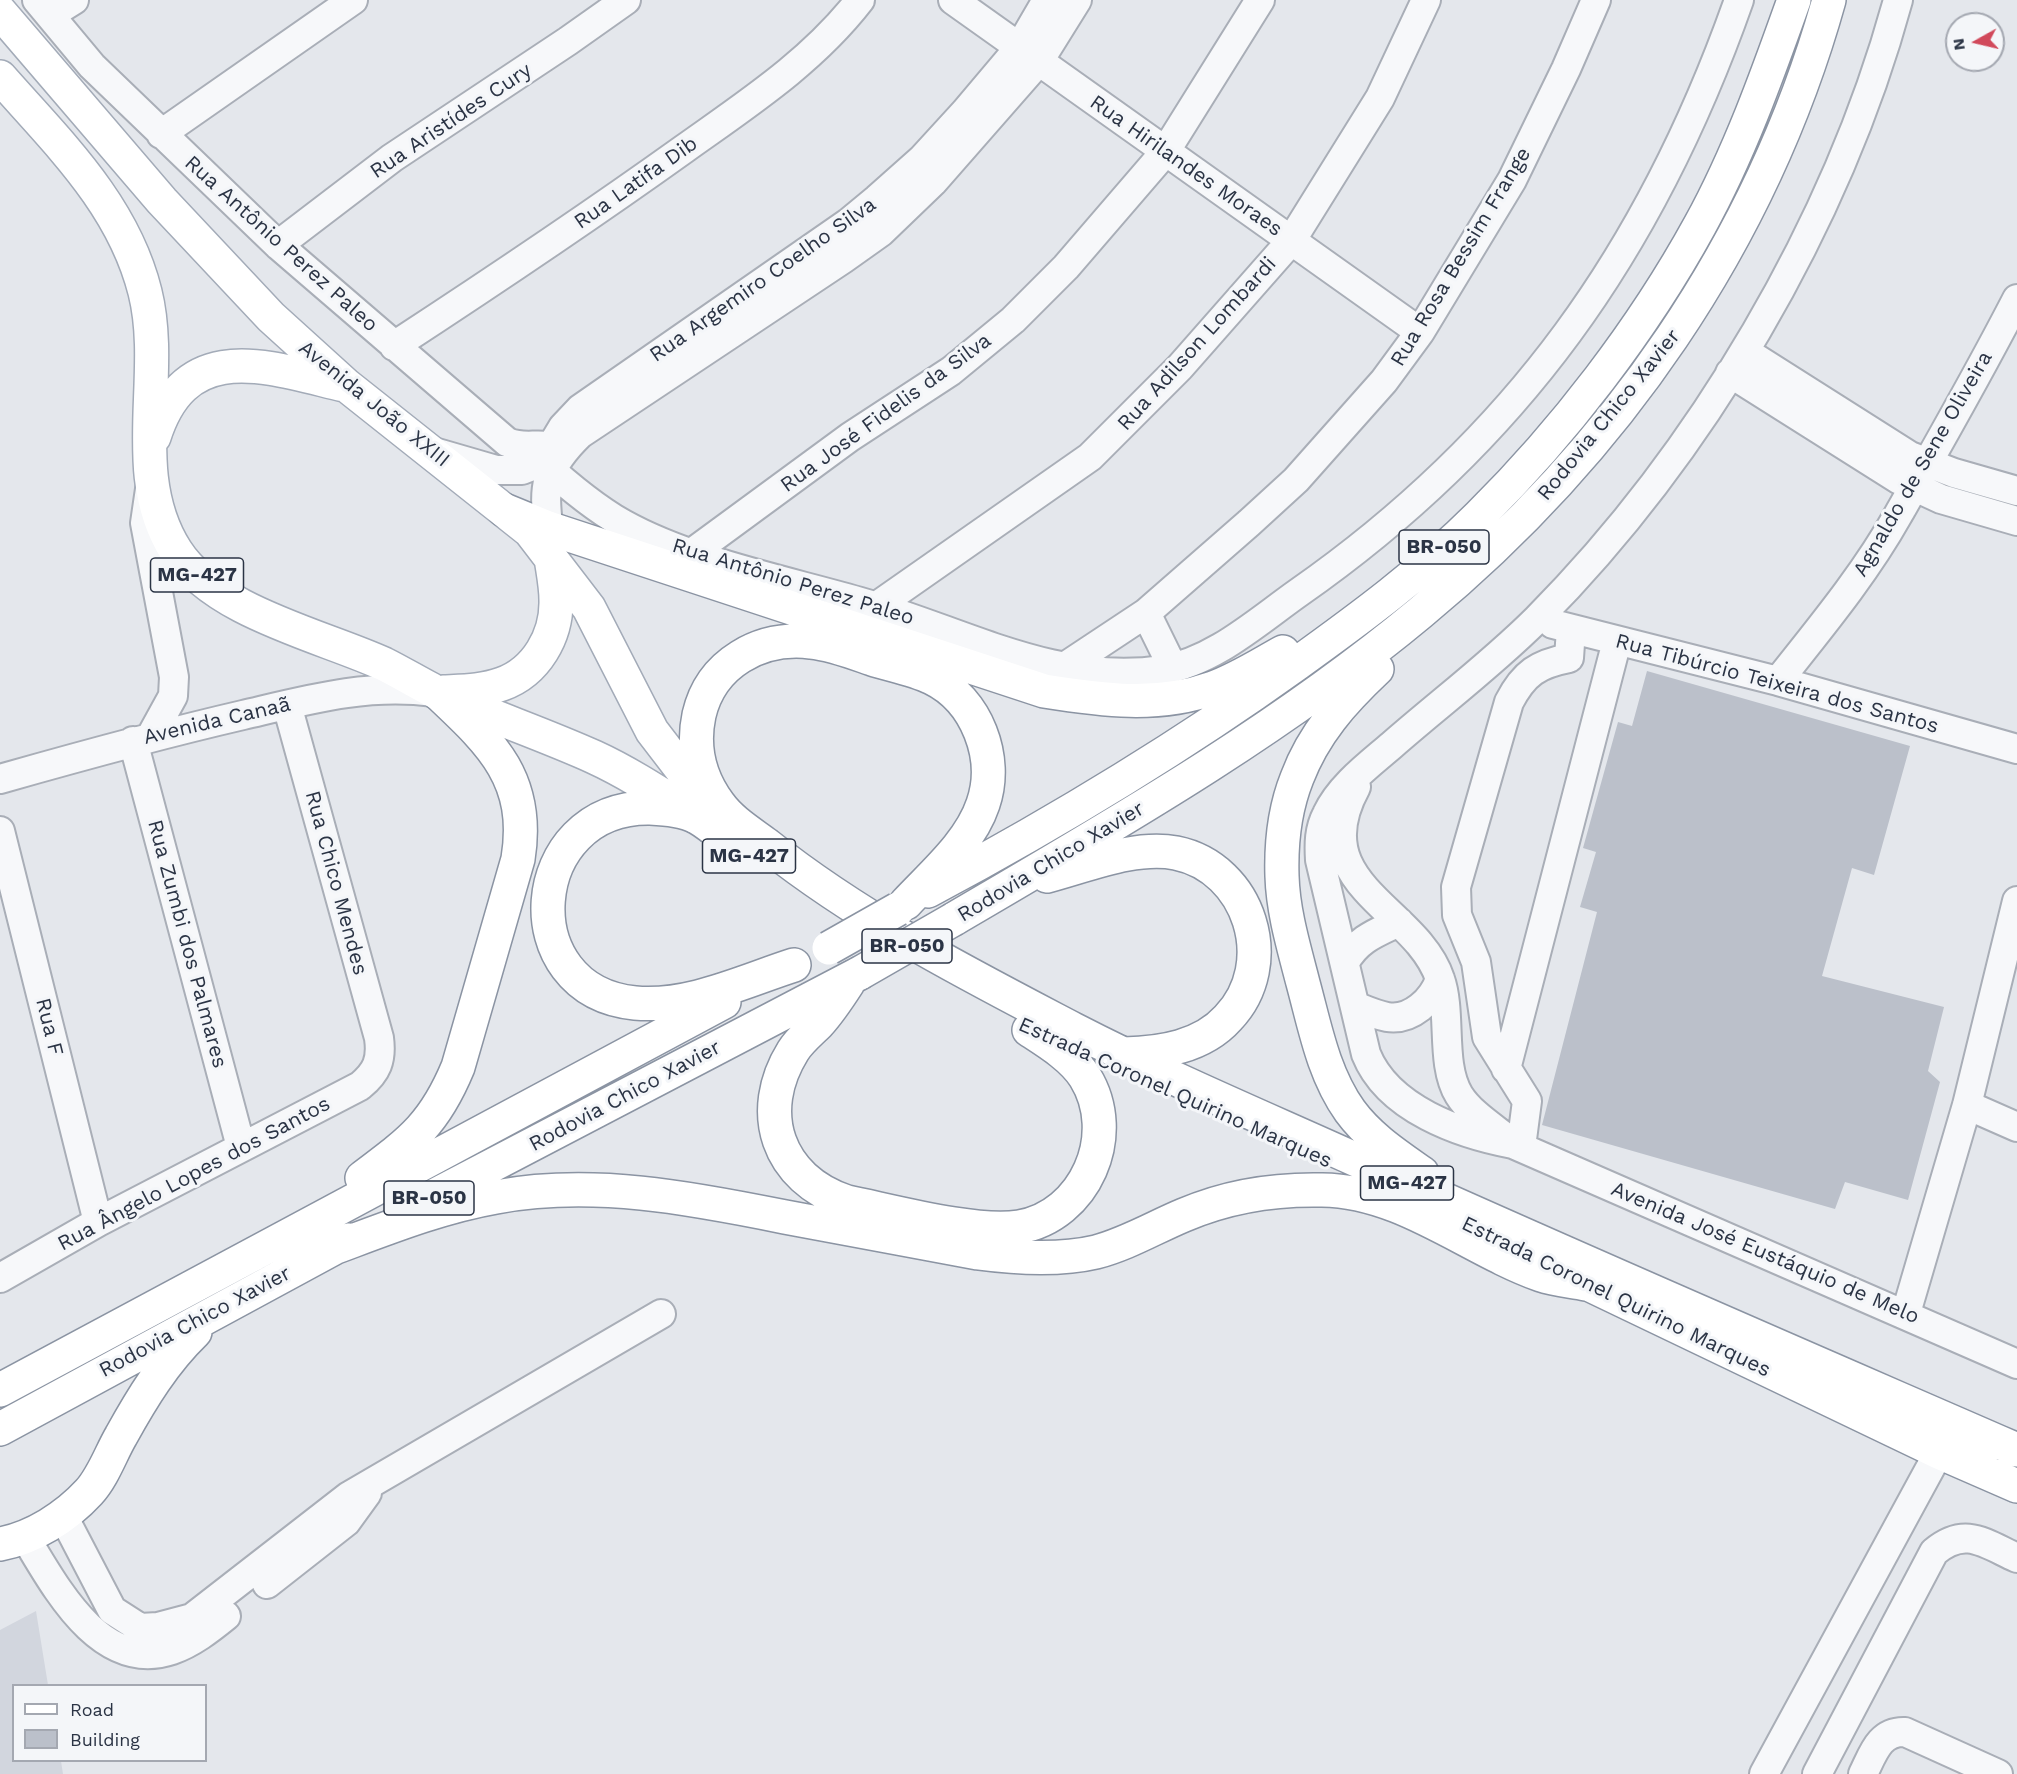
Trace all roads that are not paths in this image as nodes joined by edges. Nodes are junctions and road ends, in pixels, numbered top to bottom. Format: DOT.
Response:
graph roads {
  1 [pos="74,0"];
  2 [pos="353,0"];
  3 [pos="626,0"];
  4 [pos="860,0"];
  5 [pos="953,0"];
  6 [pos="1047,0"];
  7 [pos="1077,0"];
  8 [pos="1260,0"];
  9 [pos="1426,0"];
  10 [pos="1596,0"];
  11 [pos="1739,0"];
  12 [pos="1794,0"];
  13 [pos="1829,0"];
  14 [pos="1898,0"];
  15 [pos="43,8"];
  16 [pos="0,12"];
  17 [pos="1029,54"];
  18 [pos="0,77"];
  19 [pos="161,134"];
  20 [pos="1165,152"];
  21 [pos="1291,240"];
  22 [pos="278,245"];
  23 [pos="2017,299"];
  24 [pos="1420,332"];
  25 [pos="394,346"];
  26 [pos="1738,362"];
  27 [pos="346,385"];
  28 [pos="433,452"];
  29 [pos="552,457"];
  30 [pos="151,465"];
  31 [pos="1920,475"];
  32 [pos="2017,491"];
  33 [pos="1479,516"];
  34 [pos="2017,521"];
  35 [pos="549,542"];
  36 [pos="692,553"];
  37 [pos="1477,562"];
  38 [pos="877,606"];
  39 [pos="1146,613"];
  40 [pos="1536,619"];
  41 [pos="1571,629"];
  42 [pos="1617,641"];
  43 [pos="1063,668"];
  44 [pos="1173,668"];
  45 [pos="1778,681"];
  46 [pos="438,693"];
  47 [pos="287,705"];
  48 [pos="142,739"];
  49 [pos="2017,749"];
  50 [pos="1367,766"];
  51 [pos="0,779"];
  52 [pos="710,814"];
  53 [pos="0,831"];
  54 [pos="1014,884"];
  55 [pos="807,889"];
  56 [pos="2017,901"];
  57 [pos="902,906"];
  58 [pos="1399,922"];
  59 [pos="1344,962"];
  60 [pos="794,965"];
  61 [pos="856,975"];
  62 [pos="1440,979"];
  63 [pos="1355,1006"];
  64 [pos="1029,1030"];
  65 [pos="1122,1054"];
  66 [pos="380,1062"];
  67 [pos="1506,1069"];
  68 [pos="1966,1105"];
  69 [pos="2017,1127"];
  70 [pos="1517,1145"];
  71 [pos="241,1147"];
  72 [pos="98,1222"];
  73 [pos="1496,1222"];
  74 [pos="287,1235"];
  75 [pos="331,1249"];
  76 [pos="0,1278"];
  77 [pos="1586,1284"];
  78 [pos="218,1309"];
  79 [pos="1906,1313"];
  80 [pos="661,1314"];
  81 [pos="2017,1364"];
  82 [pos="0,1390"];
  83 [pos="0,1429"];
  84 [pos="2017,1450"];
  85 [pos="1939,1452"];
  86 [pos="2017,1486"];
  87 [pos="62,1514"];
  88 [pos="12,1541"];
  89 [pos="2017,1558"];
  90 [pos="135,1640"];
  91 [pos="1764,1774"];
  92 [pos="1816,1774"];
  93 [pos="1863,1774"];
  94 [pos="1998,1774"];
  1 -- 15 [label="street"];
  2 -- 19 [label="street"];
  3 -- 22 [label="street, Rua Aristídes Cury"];
  4 -- 25 [label="street, Rua Latifa Dib"];
  5 -- 17 [label="street, Rua Hirilandes Moraes"];
  6 -- 17 [label="street, Rua Argemiro Coelho Silva"];
  7 -- 17 [label="street, Rua Argemiro Coelho Silva"];
  8 -- 20 [label="street, Rua José Fidelis da Silva"];
  9 -- 21 [label="street, Rua Adilson Lombardi"];
  10 -- 24 [label="street, Rua Rosa Bessim Frange"];
  11 -- 44 [label="street, Rua Antônio Perez Paleo"];
  12 -- 33 [label="main road, Rodovia Chico Xavier / BR-050"];
  13 -- 37 [label="main road, Rodovia Chico Xavier / BR-050"];
  14 -- 26 [label="street"];
  15 -- 19 [label="street, Rua Antônio Perez Paleo"];
  16 -- 27 [label="main road, Avenida João XXIII / MG-427"];
  17 -- 20 [label="street, Rua Hirilandes Moraes"];
  17 -- 29 [label="street, Rua Argemiro Coelho Silva"];
  18 -- 30 [label="main road, MG-427"];
  19 -- 22 [label="street, Rua Antônio Perez Paleo"];
  20 -- 21 [label="street, Rua Hirilandes Moraes"];
  20 -- 36 [label="street, Rua José Fidelis da Silva"];
  21 -- 24 [label="street, Rua Hirilandes Moraes"];
  21 -- 38 [label="street, Rua Adilson Lombardi"];
  22 -- 25 [label="street, Rua Antônio Perez Paleo"];
  23 -- 31 [label="street, Agnaldo de Sene Oliveira"];
  24 -- 39 [label="street, Rua Rosa Bessim Frange"];
  25 -- 29 [label="street, Rua Antônio Perez Paleo"];
  26 -- 31 [label="street"];
  26 -- 40 [label="street"];
  27 -- 28 [label="main road, Avenida João XXIII / MG-427"];
  27 -- 30 [label="main road, MG-427"];
  28 -- 29 [label="street"];
  28 -- 35 [label="main road, Avenida João XXIII / MG-427"];
  29 -- 35 [label="street, Rua Argemiro Coelho Silva"];
  29 -- 36 [label="street, Rua Antônio Perez Paleo"];
  30 -- 46 [label="main road, MG-427"];
  30 -- 48 [label="street"];
  31 -- 32 [label="street"];
  31 -- 34 [label="street"];
  31 -- 45 [label="street, Agnaldo de Sene Oliveira"];
  33 -- 35 [label="main road, Avenida João XXIII"];
  33 -- 57 [label="main road, Rodovia Chico Xavier / BR-050"];
  35 -- 46 [label="main road"];
  35 -- 52 [label="main road, MG-427"];
  36 -- 38 [label="street, Rua Antônio Perez Paleo"];
  37 -- 54 [label="main road, Rodovia Chico Xavier / BR-050"];
  37 -- 73 [label="main road"];
  38 -- 43 [label="street, Rua Antônio Perez Paleo"];
  39 -- 43 [label="street, Rua Rosa Bessim Frange"];
  39 -- 44 [label="street"];
  40 -- 41 [label="street, Rua Tibúrcio Teixeira dos Santos"];
  40 -- 50 [label="street"];
  41 -- 42 [label="street, Rua Tibúrcio Teixeira dos Santos"];
  41 -- 67 [label="street"];
  42 -- 45 [label="street, Rua Tibúrcio Teixeira dos Santos"];
  42 -- 67 [label="street"];
  43 -- 44 [label="street, Rua Antônio Perez Paleo"];
  45 -- 49 [label="street, Rua Tibúrcio Teixeira dos Santos"];
  46 -- 47 [label="street, Avenida Canaã"];
  46 -- 52 [label="main road, MG-427"];
  46 -- 74 [label="main road"];
  47 -- 48 [label="street, Avenida Canaã"];
  47 -- 66 [label="street, Rua Chico Mendes"];
  48 -- 51 [label="street, Avenida Canaã"];
  48 -- 71 [label="street, Rua Zumbi dos Palmares"];
  50 -- 58 [label="street"];
  50 -- 59 [label="street"];
  52 -- 55 [label="main road, MG-427"];
  52 -- 57 [label="main road"];
  52 -- 60 [label="main road"];
  53 -- 72 [label="street, Rua F"];
  54 -- 61 [label="main road, Rodovia Chico Xavier / BR-050, bridge"];
  54 -- 65 [label="main road"];
  55 -- 64 [label="main road, Estrada Coronel Quirino Marques / MG-427"];
  55 -- 65 [label="main road, Estrada Coronel Quirino Marques / MG-427"];
  56 -- 68 [label="street"];
  57 -- 60 [label="main road, Rodovia Chico Xavier / BR-050, bridge"];
  58 -- 59 [label="street"];
  58 -- 62 [label="street"];
  59 -- 63 [label="street"];
  60 -- 74 [label="main road, Rodovia Chico Xavier / BR-050"];
  61 -- 64 [label="main road"];
  61 -- 75 [label="main road, Rodovia Chico Xavier / BR-050"];
  62 -- 63 [label="street"];
  62 -- 70 [label="street"];
  63 -- 70 [label="street"];
  64 -- 77 [label="main road, Estrada Coronel Quirino Marques / MG-427"];
  65 -- 73 [label="main road, Estrada Coronel Quirino Marques / MG-427"];
  66 -- 71 [label="street, Rua Ângelo Lopes dos Santos"];
  67 -- 70 [label="street"];
  68 -- 69 [label="street"];
  68 -- 79 [label="street"];
  70 -- 79 [label="street, Avenida José Eustáquio de Melo"];
  71 -- 72 [label="street, Rua Ângelo Lopes dos Santos"];
  72 -- 76 [label="street, Rua Ângelo Lopes dos Santos"];
  73 -- 84 [label="main road, Estrada Coronel Quirino Marques / MG-427"];
  74 -- 82 [label="main road, Rodovia Chico Xavier / BR-050"];
  75 -- 77 [label="main road"];
  75 -- 78 [label="main road, Rodovia Chico Xavier / BR-050"];
  77 -- 85 [label="main road, Estrada Coronel Quirino Marques / MG-427"];
  78 -- 83 [label="main road, Rodovia Chico Xavier / BR-050"];
  78 -- 87 [label="main road"];
  79 -- 81 [label="street, Avenida José Eustáquio de Melo"];
  80 -- 90 [label="street"];
  85 -- 86 [label="main road, Estrada Coronel Quirino Marques / MG-427"];
  85 -- 91 [label="street"];
  87 -- 88 [label="main road"];
  87 -- 90 [label="street"];
  88 -- 90 [label="street"];
  89 -- 92 [label="street"];
  93 -- 94 [label="street"];
}
